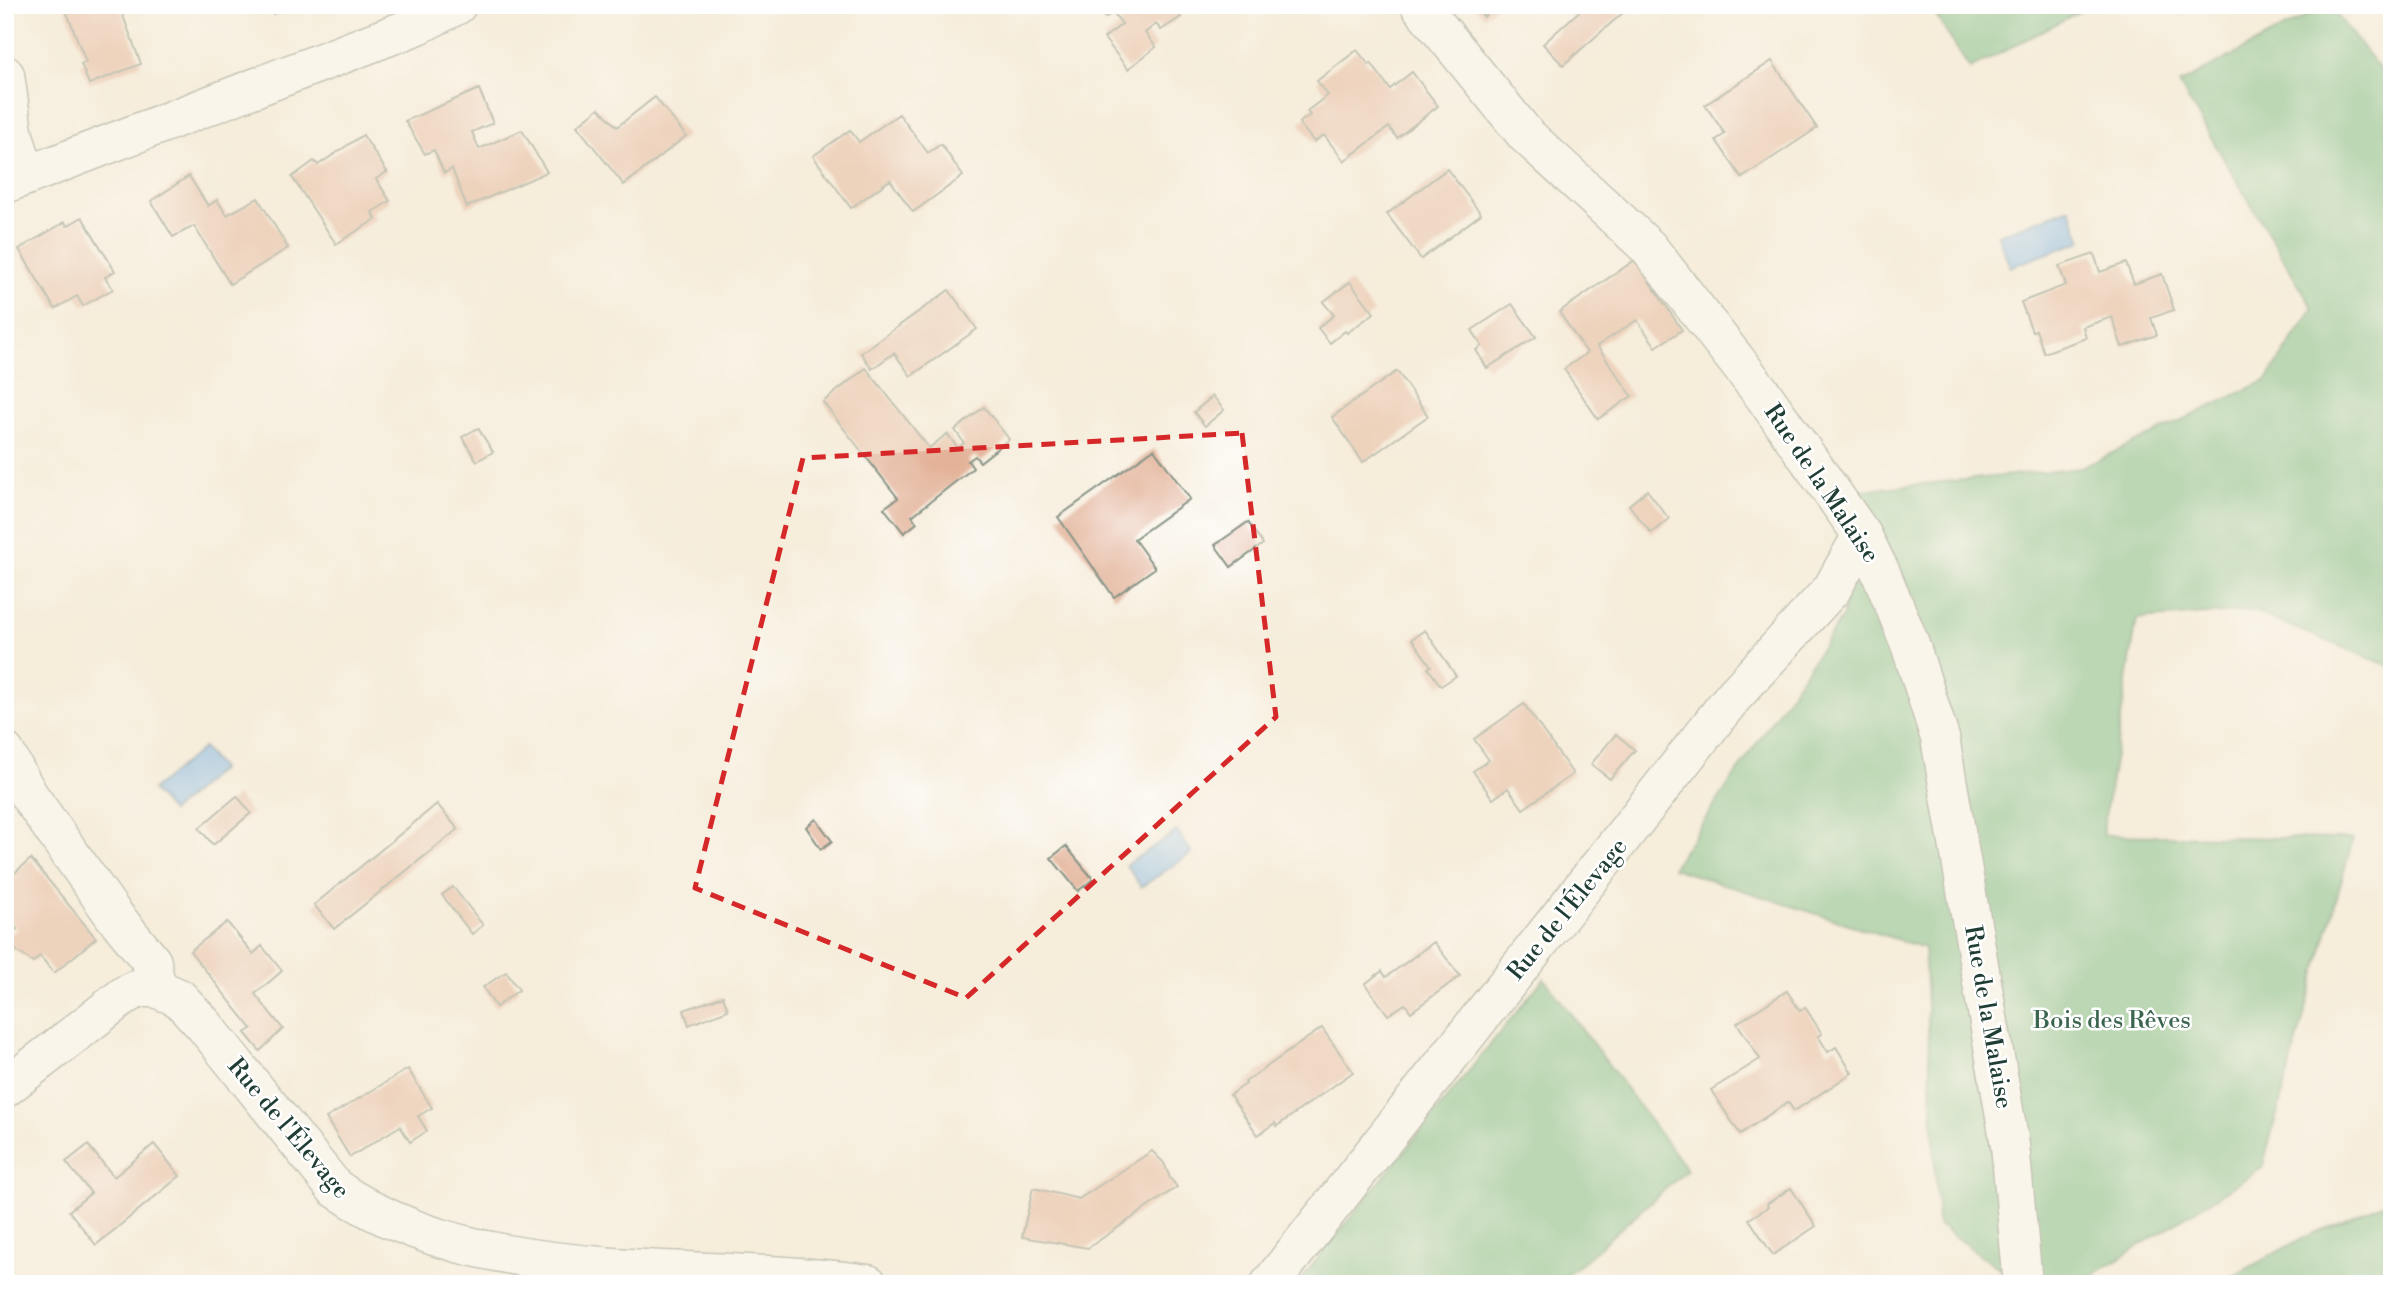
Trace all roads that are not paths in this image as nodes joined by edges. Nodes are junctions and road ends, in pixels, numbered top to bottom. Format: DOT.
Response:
graph roads {
  1 [pos="457,5"];
  2 [pos="1420,5"];
  3 [pos="5,75"];
  4 [pos="16,180"];
  5 [pos="1862,536"];
  6 [pos="5,752"];
  7 [pos="156,988"];
  8 [pos="5,1088"];
  9 [pos="868,1284"];
  10 [pos="1270,1284"];
  11 [pos="2023,1284"];
  1 -- 4 [label="street"];
  2 -- 5 [label="street, Rue de la Malaise"];
  3 -- 4 [label="street"];
  5 -- 10 [label="street, Rue de l'Élevage"];
  5 -- 11 [label="street, Rue de la Malaise"];
  6 -- 7 [label="street"];
  7 -- 8 [label="street"];
  7 -- 9 [label="street, Rue de l'Élevage"];
}
